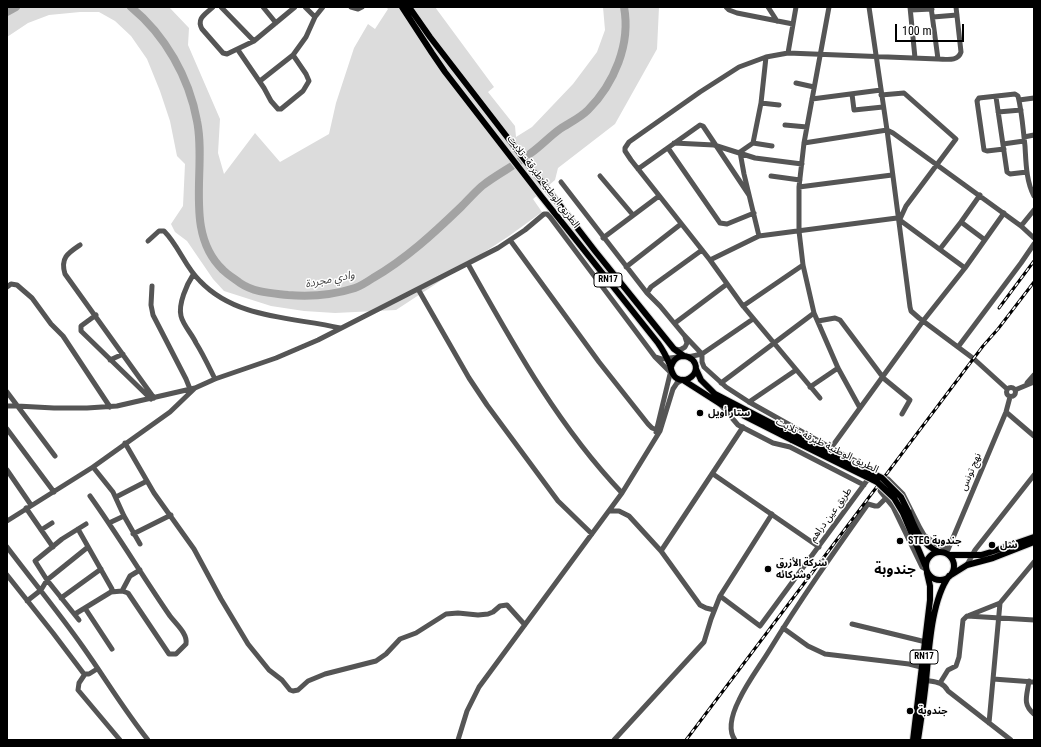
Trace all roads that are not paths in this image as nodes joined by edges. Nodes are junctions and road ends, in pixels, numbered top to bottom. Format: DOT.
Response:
graph roads {
  1 [pos="213,7"];
  2 [pos="221,7"];
  3 [pos="263,7"];
  4 [pos="295,7"];
  5 [pos="305,7"];
  6 [pos="323,7"];
  7 [pos="351,7"];
  8 [pos="362,7"];
  9 [pos="402,7"];
  10 [pos="409,7"];
  11 [pos="726,7"];
  12 [pos="768,7"];
  13 [pos="796,7"];
  14 [pos="829,7"];
  15 [pos="869,7"];
  16 [pos="956,7"];
  17 [pos="911,8"];
  18 [pos="932,8"];
  19 [pos="738,10"];
  20 [pos="957,15"];
  21 [pos="315,17"];
  22 [pos="933,17"];
  23 [pos="777,21"];
  24 [pos="276,23"];
  25 [pos="793,24"];
  26 [pos="254,41"];
  27 [pos="238,50"];
  28 [pos="788,53"];
  29 [pos="820,53"];
  30 [pos="293,55"];
  31 [pos="875,56"];
  32 [pos="766,57"];
  33 [pos="914,58"];
  34 [pos="938,59"];
  35 [pos="260,81"];
  36 [pos="796,83"];
  37 [pos="814,87"];
  38 [pos="881,92"];
  39 [pos="852,94"];
  40 [pos="996,97"];
  41 [pos="1034,98"];
  42 [pos="812,99"];
  43 [pos="1019,100"];
  44 [pos="761,103"];
  45 [pos="779,105"];
  46 [pos="883,107"];
  47 [pos="1021,110"];
  48 [pos="998,112"];
  49 [pos="785,125"];
  50 [pos="807,127"];
  51 [pos="887,130"];
  52 [pos="1034,135"];
  53 [pos="1024,139"];
  54 [pos="674,143"];
  55 [pos="753,143"];
  56 [pos="804,143"];
  57 [pos="714,145"];
  58 [pos="772,146"];
  59 [pos="1003,146"];
  60 [pos="668,148"];
  61 [pos="740,152"];
  62 [pos="802,164"];
  63 [pos="937,165"];
  64 [pos="638,169"];
  65 [pos="1027,172"];
  66 [pos="892,175"];
  67 [pos="600,176"];
  68 [pos="771,176"];
  69 [pos="800,180"];
  70 [pos="560,182"];
  71 [pos="799,187"];
  72 [pos="749,195"];
  73 [pos="980,195"];
  74 [pos="659,196"];
  75 [pos="1034,196"];
  76 [pos="1034,210"];
  77 [pos="754,213"];
  78 [pos="1004,213"];
  79 [pos="633,215"];
  80 [pos="898,219"];
  81 [pos="961,222"];
  82 [pos="681,224"];
  83 [pos="1021,226"];
  84 [pos="799,231"];
  85 [pos="760,236"];
  86 [pos="603,238"];
  87 [pos="1034,238"];
  88 [pos="510,240"];
  89 [pos="985,240"];
  90 [pos="148,241"];
  91 [pos="1034,244"];
  92 [pos="80,245"];
  93 [pos="940,249"];
  94 [pos="702,250"];
  95 [pos="710,260"];
  96 [pos="468,264"];
  97 [pos="803,265"];
  98 [pos="626,267"];
  99 [pos="965,268"];
  100 [pos="193,275"];
  101 [pos="727,284"];
  102 [pos="152,286"];
  103 [pos="7,287"];
  104 [pos="418,289"];
  105 [pos="647,293"];
  106 [pos="743,306"];
  107 [pos="814,312"];
  108 [pos="96,315"];
  109 [pos="753,319"];
  110 [pos="818,321"];
  111 [pos="923,321"];
  112 [pos="675,323"];
  113 [pos="340,328"];
  114 [pos="684,335"];
  115 [pos="774,342"];
  116 [pos="958,347"];
  117 [pos="674,349"];
  118 [pos="123,354"];
  119 [pos="702,354"];
  120 [pos="683,356"];
  121 [pos="655,357"];
  122 [pos="667,359"];
  123 [pos="110,360"];
  124 [pos="696,367"];
  125 [pos="838,368"];
  126 [pos="796,370"];
  127 [pos="672,371"];
  128 [pos="1034,375"];
  129 [pos="712,376"];
  130 [pos="882,377"];
  131 [pos="215,379"];
  132 [pos="682,380"];
  133 [pos="701,380"];
  134 [pos="1034,382"];
  135 [pos="721,383"];
  136 [pos="1025,386"];
  137 [pos="810,387"];
  138 [pos="192,388"];
  139 [pos="1008,389"];
  140 [pos="1015,390"];
  141 [pos="7,392"];
  142 [pos="1010,397"];
  143 [pos="152,398"];
  144 [pos="820,398"];
  145 [pos="749,402"];
  146 [pos="719,403"];
  147 [pos="7,406"];
  148 [pos="17,406"];
  149 [pos="110,407"];
  150 [pos="860,408"];
  151 [pos="1006,412"];
  152 [pos="902,414"];
  153 [pos="743,427"];
  154 [pos="7,429"];
  155 [pos="658,430"];
  156 [pos="1034,436"];
  157 [pos="793,438"];
  158 [pos="125,443"];
  159 [pos="831,448"];
  160 [pos="55,456"];
  161 [pos="93,467"];
  162 [pos="7,470"];
  163 [pos="713,474"];
  164 [pos="1034,475"];
  165 [pos="147,481"];
  166 [pos="864,485"];
  167 [pos="54,492"];
  168 [pos="622,493"];
  169 [pos="90,496"];
  170 [pos="116,497"];
  171 [pos="886,498"];
  172 [pos="29,507"];
  173 [pos="609,511"];
  174 [pos="906,512"];
  175 [pos="772,514"];
  176 [pos="171,515"];
  177 [pos="124,516"];
  178 [pos="7,521"];
  179 [pos="52,523"];
  180 [pos="109,523"];
  181 [pos="86,524"];
  182 [pos="78,529"];
  183 [pos="41,530"];
  184 [pos="133,534"];
  185 [pos="592,534"];
  186 [pos="1034,537"];
  187 [pos="1034,542"];
  188 [pos="140,544"];
  189 [pos="7,547"];
  190 [pos="53,547"];
  191 [pos="88,547"];
  192 [pos="819,547"];
  193 [pos="661,551"];
  194 [pos="938,552"];
  195 [pos="948,553"];
  196 [pos="972,556"];
  197 [pos="1034,562"];
  198 [pos="967,566"];
  199 [pos="101,569"];
  200 [pos="926,569"];
  201 [pos="140,570"];
  202 [pos="7,575"];
  203 [pos="950,576"];
  204 [pos="47,580"];
  205 [pos="41,590"];
  206 [pos="122,591"];
  207 [pos="111,592"];
  208 [pos="720,596"];
  209 [pos="61,598"];
  210 [pos="930,600"];
  211 [pos="27,601"];
  212 [pos="937,601"];
  213 [pos="1000,603"];
  214 [pos="85,608"];
  215 [pos="714,610"];
  216 [pos="75,614"];
  217 [pos="967,616"];
  218 [pos="999,618"];
  219 [pos="79,620"];
  220 [pos="1034,620"];
  221 [pos="852,624"];
  222 [pos="525,625"];
  223 [pos="783,628"];
  224 [pos="926,642"];
  225 [pos="112,649"];
  226 [pos="925,668"];
  227 [pos="97,669"];
  228 [pos="85,674"];
  229 [pos="993,679"];
  230 [pos="924,680"];
  231 [pos="940,682"];
  232 [pos="1031,682"];
  233 [pos="1034,714"];
  234 [pos="989,723"];
  235 [pos="120,740"];
  236 [pos="148,740"];
  237 [pos="458,740"];
  238 [pos="614,740"];
  239 [pos="735,740"];
  240 [pos="913,740"];
  241 [pos="918,740"];
  242 [pos="1011,740"];
  1 -- 27 [label="street"];
  2 -- 26 [label="street"];
  3 -- 24 [label="street"];
  4 -- 24 [label="street"];
  5 -- 21 [label="street"];
  6 -- 21 [label="street"];
  7 -- 8 [label="street"];
  9 -- 122 [label="main road, الطريق الوطنية طبرقة - تلابت / RN17"];
  10 -- 117 [label="main road, الطريق الوطنية طبرقة - تلابت / RN17"];
  11 -- 19 [label="street"];
  12 -- 23 [label="street"];
  13 -- 25 [label="street"];
  14 -- 29 [label="street"];
  15 -- 31 [label="street"];
  16 -- 20 [label="street"];
  17 -- 18 [label="street"];
  17 -- 33 [label="street"];
  18 -- 22 [label="street"];
  19 -- 23 [label="street"];
  20 -- 22 [label="street"];
  20 -- 34 [label="street"];
  21 -- 30 [label="street"];
  22 -- 34 [label="street"];
  23 -- 25 [label="street"];
  24 -- 26 [label="street"];
  25 -- 28 [label="street"];
  26 -- 27 [label="street"];
  27 -- 35 [label="street"];
  28 -- 29 [label="street"];
  28 -- 32 [label="street"];
  29 -- 31 [label="street"];
  29 -- 37 [label="street"];
  30 -- 35 [label="street"];
  30 -- 35 [label="street"];
  31 -- 33 [label="street"];
  31 -- 38 [label="street"];
  32 -- 44 [label="street"];
  32 -- 64 [label="street"];
  33 -- 34 [label="street"];
  36 -- 37 [label="street"];
  37 -- 42 [label="street"];
  38 -- 39 [label="street"];
  38 -- 46 [label="street"];
  38 -- 63 [label="street"];
  39 -- 42 [label="street"];
  39 -- 46 [label="street"];
  40 -- 43 [label="street"];
  40 -- 48 [label="street"];
  40 -- 59 [label="street"];
  41 -- 43 [label="street"];
  42 -- 50 [label="street"];
  43 -- 47 [label="street"];
  44 -- 45 [label="street"];
  44 -- 55 [label="street"];
  46 -- 51 [label="street"];
  47 -- 48 [label="street"];
  47 -- 53 [label="street"];
  48 -- 59 [label="street"];
  49 -- 50 [label="street"];
  50 -- 56 [label="street"];
  51 -- 56 [label="street"];
  51 -- 63 [label="street"];
  51 -- 66 [label="street"];
  52 -- 53 [label="street"];
  53 -- 59 [label="street"];
  53 -- 65 [label="street"];
  54 -- 57 [label="street"];
  54 -- 57 [label="street"];
  54 -- 60 [label="street"];
  55 -- 58 [label="street"];
  55 -- 61 [label="street"];
  56 -- 62 [label="street"];
  57 -- 61 [label="street"];
  57 -- 72 [label="street"];
  59 -- 65 [label="street"];
  60 -- 64 [label="street"];
  60 -- 77 [label="street"];
  61 -- 62 [label="street"];
  61 -- 72 [label="street"];
  62 -- 69 [label="street"];
  63 -- 73 [label="street"];
  63 -- 80 [label="street"];
  64 -- 74 [label="street"];
  65 -- 75 [label="street"];
  66 -- 71 [label="street"];
  66 -- 80 [label="street"];
  67 -- 79 [label="street"];
  68 -- 69 [label="street"];
  69 -- 71 [label="street"];
  70 -- 86 [label="street"];
  71 -- 84 [label="street"];
  72 -- 77 [label="street"];
  73 -- 78 [label="street"];
  73 -- 81 [label="street"];
  74 -- 79 [label="street"];
  74 -- 82 [label="street"];
  76 -- 83 [label="street"];
  77 -- 85 [label="street"];
  78 -- 83 [label="street"];
  78 -- 89 [label="street"];
  79 -- 86 [label="street"];
  80 -- 84 [label="street"];
  80 -- 93 [label="street"];
  80 -- 111 [label="street"];
  81 -- 89 [label="street"];
  81 -- 93 [label="street"];
  82 -- 94 [label="street"];
  82 -- 98 [label="street"];
  83 -- 87 [label="street"];
  84 -- 85 [label="street"];
  84 -- 97 [label="street"];
  85 -- 95 [label="street"];
  86 -- 98 [label="street"];
  88 -- 96 [label="street"];
  88 -- 121 [label="street"];
  88 -- 155 [label="street"];
  89 -- 99 [label="street"];
  90 -- 100 [label="street"];
  91 -- 116 [label="street"];
  92 -- 108 [label="street"];
  93 -- 99 [label="street"];
  94 -- 95 [label="street"];
  94 -- 105 [label="street"];
  95 -- 101 [label="street"];
  96 -- 104 [label="street"];
  96 -- 168 [label="street"];
  97 -- 106 [label="street"];
  97 -- 107 [label="street"];
  98 -- 105 [label="street"];
  99 -- 111 [label="street"];
  100 -- 113 [label="street"];
  100 -- 131 [label="street"];
  101 -- 106 [label="street"];
  101 -- 112 [label="street"];
  102 -- 138 [label="street"];
  103 -- 149 [label="street"];
  104 -- 113 [label="street"];
  104 -- 185 [label="street"];
  105 -- 112 [label="street"];
  106 -- 109 [label="street"];
  107 -- 110 [label="street"];
  107 -- 115 [label="street"];
  108 -- 118 [label="street"];
  108 -- 123 [label="street"];
  109 -- 115 [label="street"];
  109 -- 119 [label="street"];
  110 -- 125 [label="street"];
  110 -- 130 [label="street"];
  111 -- 116 [label="street"];
  111 -- 130 [label="street"];
  112 -- 114 [label="street"];
  113 -- 131 [label="street"];
  114 -- 117 [label="street"];
  114 -- 119 [label="street"];
  115 -- 126 [label="street"];
  115 -- 135 [label="street"];
  116 -- 139 [label="street"];
  117 -- 120 [label="main road, الطريق الوطنية طبرقة - تلابت / RN17"];
  118 -- 123 [label="street"];
  118 -- 143 [label="street"];
  119 -- 120 [label="street"];
  119 -- 124 [label="street"];
  119 -- 129 [label="street"];
  120 -- 122 [label="street"];
  120 -- 124 [label="main road, RN17"];
  120 -- 127 [label="main road"];
  121 -- 122 [label="street"];
  121 -- 127 [label="street"];
  122 -- 127 [label="main road, الطريق الوطنية طبرقة - تلابت / RN17"];
  123 -- 143 [label="street"];
  124 -- 132 [label="main road"];
  124 -- 133 [label="main road, الطريق الوطنية طبرقة - تلابت / RN17"];
  125 -- 137 [label="street"];
  125 -- 150 [label="street"];
  126 -- 137 [label="street"];
  126 -- 145 [label="street"];
  127 -- 132 [label="main road, RN17"];
  127 -- 155 [label="street"];
  128 -- 136 [label="street"];
  129 -- 133 [label="street"];
  129 -- 135 [label="street"];
  130 -- 150 [label="street"];
  130 -- 152 [label="street"];
  131 -- 138 [label="street"];
  132 -- 146 [label="main road, الطريق الوطنية طبرقة - تلابت / RN17"];
  132 -- 155 [label="street"];
  133 -- 157 [label="main road, الطريق الوطنية طبرقة - تلابت / RN17"];
  134 -- 136 [label="street"];
  135 -- 145 [label="street"];
  136 -- 140 [label="street"];
  137 -- 144 [label="street"];
  138 -- 143 [label="street"];
  138 -- 158 [label="street"];
  139 -- 140 [label="street"];
  139 -- 142 [label="street"];
  140 -- 142 [label="street"];
  141 -- 148 [label="street"];
  142 -- 151 [label="street, نهج تونس"];
  143 -- 149 [label="street"];
  145 -- 159 [label="street"];
  146 -- 153 [label="street"];
  146 -- 157 [label="main road, الطريق الوطنية طبرقة - تلابت / RN17"];
  147 -- 148 [label="street"];
  148 -- 149 [label="street"];
  148 -- 160 [label="street"];
  150 -- 159 [label="street"];
  151 -- 156 [label="street"];
  151 -- 195 [label="street, نهج تونس"];
  153 -- 163 [label="street"];
  153 -- 166 [label="street"];
  154 -- 167 [label="street"];
  155 -- 168 [label="street"];
  157 -- 174 [label="main road, الطريق الوطنية طبرقة - تلابت / RN17, bridge"];
  158 -- 161 [label="street"];
  158 -- 165 [label="street"];
  159 -- 166 [label="street, طريق عين دراهم"];
  161 -- 167 [label="street"];
  161 -- 170 [label="street"];
  162 -- 172 [label="street"];
  163 -- 175 [label="street"];
  163 -- 193 [label="street"];
  164 -- 196 [label="street"];
  165 -- 170 [label="street"];
  165 -- 176 [label="street"];
  166 -- 192 [label="street, طريق عين دراهم"];
  167 -- 172 [label="street"];
  168 -- 173 [label="street"];
  169 -- 180 [label="street"];
  170 -- 177 [label="street"];
  171 -- 195 [label="street"];
  171 -- 200 [label="street"];
  171 -- 223 [label="street"];
  172 -- 178 [label="street"];
  172 -- 183 [label="street"];
  173 -- 185 [label="street"];
  173 -- 193 [label="street"];
  174 -- 194 [label="main road, الطريق الوطنية طبرقة - تلابت / RN17"];
  174 -- 200 [label="main road, الطريق الوطنية طبرقة - تلابت / RN17"];
  175 -- 192 [label="street"];
  175 -- 208 [label="street"];
  176 -- 184 [label="street"];
  176 -- 222 [label="street"];
  177 -- 180 [label="street"];
  177 -- 184 [label="street"];
  179 -- 183 [label="street"];
  180 -- 201 [label="street"];
  181 -- 182 [label="street"];
  182 -- 190 [label="street"];
  182 -- 191 [label="street"];
  183 -- 190 [label="street"];
  184 -- 188 [label="street"];
  185 -- 222 [label="street"];
  186 -- 196 [label="main road"];
  187 -- 198 [label="main road"];
  189 -- 205 [label="street"];
  190 -- 204 [label="street"];
  191 -- 199 [label="street"];
  191 -- 204 [label="street"];
  192 -- 208 [label="street, طريق عين دراهم"];
  193 -- 215 [label="street"];
  194 -- 195 [label="main road"];
  194 -- 200 [label="main road"];
  195 -- 196 [label="main road"];
  195 -- 203 [label="main road"];
  196 -- 198 [label="street"];
  197 -- 213 [label="street"];
  198 -- 203 [label="main road"];
  199 -- 207 [label="street"];
  199 -- 209 [label="street"];
  200 -- 203 [label="main road"];
  200 -- 210 [label="main road, الطريق الوطنية طبرقة - تلابت / RN17"];
  201 -- 206 [label="street"];
  201 -- 206 [label="street"];
  202 -- 211 [label="street"];
  203 -- 212 [label="main road, الطريق الوطنية طبرقة - تلابت / RN17"];
  204 -- 205 [label="street"];
  204 -- 209 [label="street"];
  205 -- 211 [label="street"];
  205 -- 227 [label="street"];
  206 -- 207 [label="street"];
  207 -- 214 [label="street"];
  208 -- 215 [label="street"];
  209 -- 216 [label="street"];
  210 -- 212 [label="main road"];
  210 -- 224 [label="main road, الطريق الوطنية طبرقة - تلابت / RN17"];
  211 -- 228 [label="street"];
  212 -- 226 [label="main road, الطريق الوطنية طبرقة - تلابت / RN17"];
  213 -- 217 [label="street"];
  213 -- 218 [label="street"];
  214 -- 216 [label="street"];
  214 -- 225 [label="street"];
  215 -- 238 [label="street"];
  216 -- 219 [label="street"];
  217 -- 218 [label="street"];
  217 -- 231 [label="street"];
  218 -- 220 [label="street"];
  218 -- 229 [label="street"];
  221 -- 224 [label="street"];
  222 -- 237 [label="street"];
  223 -- 226 [label="street"];
  223 -- 239 [label="street"];
  224 -- 226 [label="main road, الطريق الوطنية طبرقة - تلابت / RN17"];
  226 -- 230 [label="main road, الطريق الوطنية طبرقة - تلابت / RN17"];
  227 -- 228 [label="street"];
  227 -- 236 [label="street"];
  228 -- 235 [label="street"];
  229 -- 232 [label="street"];
  229 -- 234 [label="street"];
  230 -- 231 [label="street"];
  230 -- 240 [label="main road, الطريق الوطنية طبرقة - تلابت / RN17"];
  230 -- 241 [label="main road, الطريق الوطنية طبرقة - تلابت / RN17"];
  231 -- 234 [label="street"];
  232 -- 233 [label="street"];
  234 -- 242 [label="street"];
}
